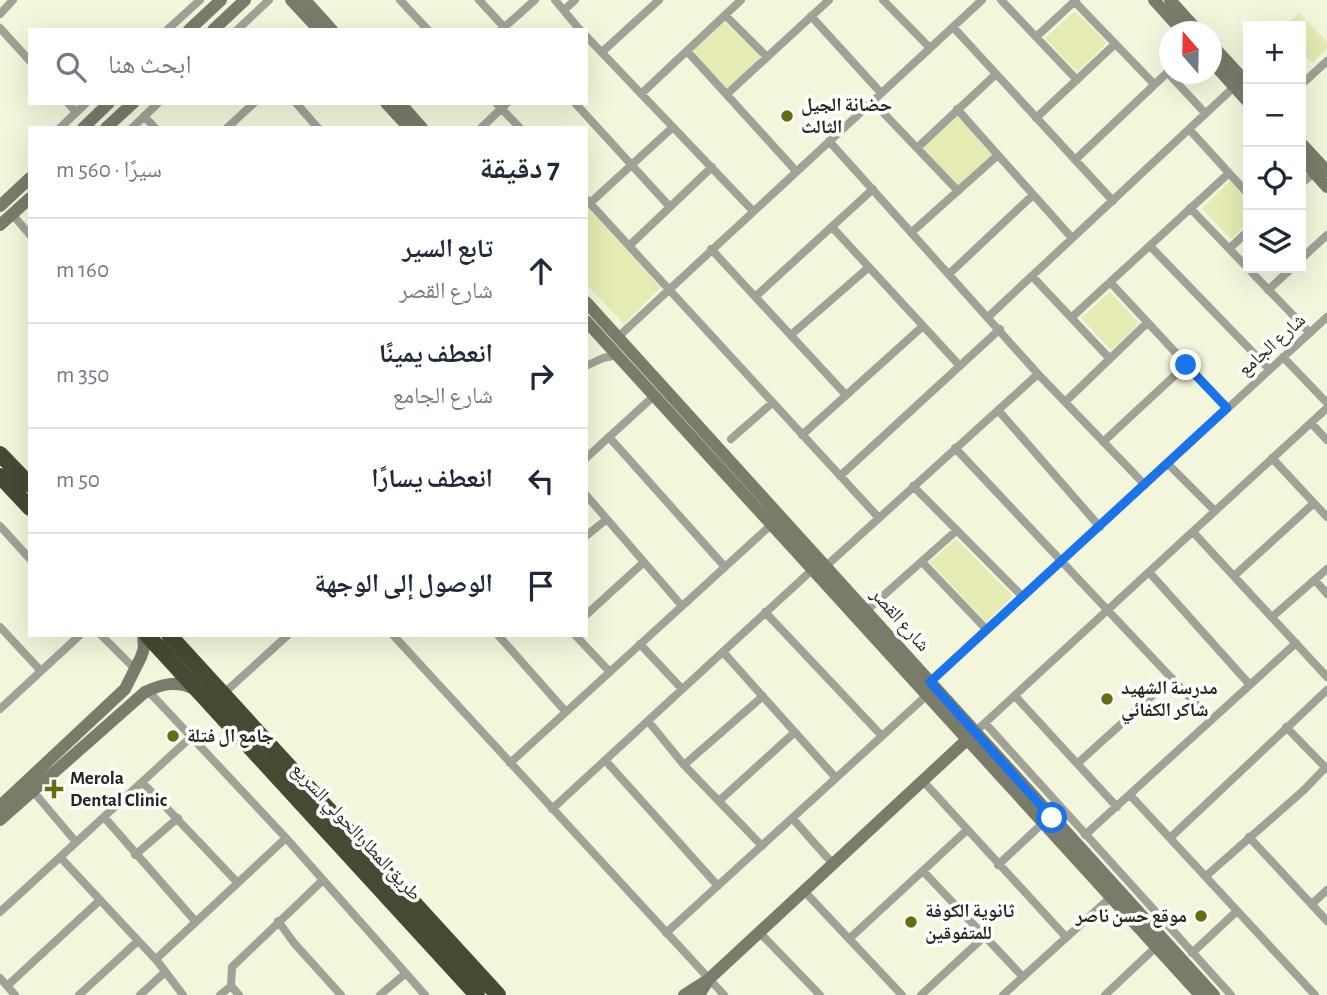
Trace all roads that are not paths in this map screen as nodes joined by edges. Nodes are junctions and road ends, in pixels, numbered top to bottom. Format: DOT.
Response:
graph roads {
  1 [pos="13,0"];
  2 [pos="200,0"];
  3 [pos="221,0"];
  4 [pos="245,0"];
  5 [pos="269,0"];
  6 [pos="291,0"];
  7 [pos="305,0"];
  8 [pos="400,0"];
  9 [pos="479,0"];
  10 [pos="535,0"];
  11 [pos="555,0"];
  12 [pos="575,0"];
  13 [pos="659,0"];
  14 [pos="741,0"];
  15 [pos="829,0"];
  16 [pos="982,0"];
  17 [pos="1001,0"];
  18 [pos="1154,0"];
  19 [pos="1170,0"];
  20 [pos="1075,1"];
  21 [pos="889,2"];
  22 [pos="2,7"];
  23 [pos="564,10"];
  24 [pos="725,15"];
  25 [pos="811,16"];
  26 [pos="1173,21"];
  27 [pos="1189,21"];
  28 [pos="421,22"];
  29 [pos="953,27"];
  30 [pos="0,28"];
  31 [pos="169,28"];
  32 [pos="191,28"];
  33 [pos="215,28"];
  34 [pos="239,28"];
  35 [pos="317,28"];
  36 [pos="330,28"];
  37 [pos="415,28"];
  38 [pos="426,28"];
  39 [pos="503,28"];
  40 [pos="578,28"];
  41 [pos="1036,37"];
  42 [pos="588,38"];
  43 [pos="1115,44"];
  44 [pos="930,48"];
  45 [pos="687,51"];
  46 [pos="602,52"];
  47 [pos="1222,56"];
  48 [pos="767,57"];
  49 [pos="28,59"];
  50 [pos="1327,61"];
  51 [pos="1222,73"];
  52 [pos="996,74"];
  53 [pos="1159,79"];
  54 [pos="1243,79"];
  55 [pos="1077,80"];
  56 [pos="1154,84"];
  57 [pos="1179,84"];
  58 [pos="1302,84"];
  59 [pos="1234,87"];
  60 [pos="881,93"];
  61 [pos="642,94"];
  62 [pos="727,94"];
  63 [pos="1243,97"];
  64 [pos="872,101"];
  65 [pos="70,105"];
  66 [pos="84,105"];
  67 [pos="108,105"];
  68 [pos="109,105"];
  69 [pos="131,105"];
  70 [pos="156,105"];
  71 [pos="252,105"];
  72 [pos="297,105"];
  73 [pos="388,105"];
  74 [pos="402,105"];
  75 [pos="502,105"];
  76 [pos="577,105"];
  77 [pos="957,109"];
  78 [pos="76,112"];
  79 [pos="1205,113"];
  80 [pos="120,115"];
  81 [pos="144,116"];
  82 [pos="1036,118"];
  83 [pos="62,126"];
  84 [pos="89,126"];
  85 [pos="108,126"];
  86 [pos="134,126"];
  87 [pos="153,126"];
  88 [pos="230,126"];
  89 [pos="313,126"];
  90 [pos="406,126"];
  91 [pos="420,126"];
  92 [pos="483,126"];
  93 [pos="518,126"];
  94 [pos="673,127"];
  95 [pos="1188,129"];
  96 [pos="830,141"];
  97 [pos="917,148"];
  98 [pos="1306,154"];
  99 [pos="998,155"];
  100 [pos="1075,160"];
  101 [pos="632,165"];
  102 [pos="712,167"];
  103 [pos="796,171"];
  104 [pos="1321,172"];
  105 [pos="1229,173"];
  106 [pos="28,180"];
  107 [pos="1327,187"];
  108 [pos="1243,188"];
  109 [pos="873,189"];
  110 [pos="958,191"];
  111 [pos="1033,195"];
  112 [pos="28,200"];
  113 [pos="588,201"];
  114 [pos="1113,201"];
  115 [pos="0,206"];
  116 [pos="670,207"];
  117 [pos="1190,208"];
  118 [pos="754,211"];
  119 [pos="12,214"];
  120 [pos="0,225"];
  121 [pos="832,227"];
  122 [pos="28,229"];
  123 [pos="912,232"];
  124 [pos="1327,235"];
  125 [pos="1243,236"];
  126 [pos="1072,239"];
  127 [pos="629,246"];
  128 [pos="1150,246"];
  129 [pos="1230,248"];
  130 [pos="711,249"];
  131 [pos="1306,254"];
  132 [pos="869,267"];
  133 [pos="1287,273"];
  134 [pos="949,274"];
  135 [pos="1032,276"];
  136 [pos="1111,283"];
  137 [pos="668,289"];
  138 [pos="1268,290"];
  139 [pos="756,296"];
  140 [pos="588,304"];
  141 [pos="988,317"];
  142 [pos="1072,317"];
  143 [pos="1327,317"];
  144 [pos="588,323"];
  145 [pos="1147,323"];
  146 [pos="923,326"];
  147 [pos="1000,329"];
  148 [pos="1310,333"];
  149 [pos="792,334"];
  150 [pos="618,337"];
  151 [pos="618,355"];
  152 [pos="1283,357"];
  153 [pos="1110,359"];
  154 [pos="588,365"];
  155 [pos="1186,365"];
  156 [pos="960,366"];
  157 [pos="1269,369"];
  158 [pos="1038,374"];
  159 [pos="655,395"];
  160 [pos="846,395"];
  161 [pos="1065,402"];
  162 [pos="772,403"];
  163 [pos="1327,405"];
  164 [pos="1227,408"];
  165 [pos="998,410"];
  166 [pos="1311,422"];
  167 [pos="802,435"];
  168 [pos="609,437"];
  169 [pos="731,439"];
  170 [pos="1327,440"];
  171 [pos="1103,442"];
  172 [pos="955,448"];
  173 [pos="0,454"];
  174 [pos="588,456"];
  175 [pos="1272,458"];
  176 [pos="1168,464"];
  177 [pos="734,473"];
  178 [pos="0,476"];
  179 [pos="840,476"];
  180 [pos="28,483"];
  181 [pos="1145,485"];
  182 [pos="913,486"];
  183 [pos="755,496"];
  184 [pos="588,497"];
  185 [pos="1314,503"];
  186 [pos="28,507"];
  187 [pos="1215,511"];
  188 [pos="878,517"];
  189 [pos="1327,517"];
  190 [pos="607,519"];
  191 [pos="772,524"];
  192 [pos="0,526"];
  193 [pos="1100,527"];
  194 [pos="957,530"];
  195 [pos="1193,532"];
  196 [pos="588,535"];
  197 [pos="28,557"];
  198 [pos="644,562"];
  199 [pos="922,562"];
  200 [pos="1061,562"];
  201 [pos="725,567"];
  202 [pos="819,568"];
  203 [pos="1327,569"];
  204 [pos="1149,572"];
  205 [pos="1234,576"];
  206 [pos="1315,580"];
  207 [pos="1327,594"];
  208 [pos="1022,596"];
  209 [pos="682,606"];
  210 [pos="866,611"];
  211 [pos="1107,611"];
  212 [pos="765,612"];
  213 [pos="588,613"];
  214 [pos="1272,617"];
  215 [pos="0,627"];
  216 [pos="987,629"];
  217 [pos="78,637"];
  218 [pos="103,637"];
  219 [pos="145,637"];
  220 [pos="147,637"];
  221 [pos="171,637"];
  222 [pos="286,637"];
  223 [pos="395,637"];
  224 [pos="500,637"];
  225 [pos="577,637"];
  226 [pos="1296,643"];
  227 [pos="640,644"];
  228 [pos="723,652"];
  229 [pos="136,670"];
  230 [pos="41,671"];
  231 [pos="610,672"];
  232 [pos="1327,677"];
  233 [pos="1171,678"];
  234 [pos="930,682"];
  235 [pos="1250,685"];
  236 [pos="682,689"];
  237 [pos="1327,690"];
  238 [pos="145,692"];
  239 [pos="199,692"];
  240 [pos="223,694"];
  241 [pos="926,695"];
  242 [pos="762,696"];
  243 [pos="1016,696"];
  244 [pos="0,709"];
  245 [pos="566,712"];
  246 [pos="1211,720"];
  247 [pos="648,721"];
  248 [pos="1286,727"];
  249 [pos="795,732"];
  250 [pos="976,732"];
  251 [pos="882,736"];
  252 [pos="190,738"];
  253 [pos="605,760"];
  254 [pos="510,763"];
  255 [pos="1078,763"];
  256 [pos="684,765"];
  257 [pos="1326,768"];
  258 [pos="41,775"];
  259 [pos="836,778"];
  260 [pos="923,781"];
  261 [pos="142,782"];
  262 [pos="32,790"];
  263 [pos="1130,795"];
  264 [pos="720,800"];
  265 [pos="0,806"];
  266 [pos="1117,807"];
  267 [pos="552,809"];
  268 [pos="104,817"];
  269 [pos="177,818"];
  270 [pos="792,818"];
  271 [pos="0,820"];
  272 [pos="1044,822"];
  273 [pos="967,830"];
  274 [pos="1085,835"];
  275 [pos="1171,837"];
  276 [pos="1250,837"];
  277 [pos="286,838"];
  278 [pos="76,842"];
  279 [pos="762,846"];
  280 [pos="135,855"];
  281 [pos="60,857"];
  282 [pos="833,864"];
  283 [pos="998,865"];
  284 [pos="923,871"];
  285 [pos="1206,876"];
  286 [pos="323,880"];
  287 [pos="237,882"];
  288 [pos="718,886"];
  289 [pos="1327,890"];
  290 [pos="804,891"];
  291 [pos="1111,897"];
  292 [pos="99,901"];
  293 [pos="1312,904"];
  294 [pos="1127,906"];
  295 [pos="1237,911"];
  296 [pos="0,912"];
  297 [pos="278,921"];
  298 [pos="1327,921"];
  299 [pos="196,922"];
  300 [pos="1147,929"];
  301 [pos="760,932"];
  302 [pos="666,933"];
  303 [pos="985,936"];
  304 [pos="1066,937"];
  305 [pos="849,939"];
  306 [pos="138,941"];
  307 [pos="1156,947"];
  308 [pos="1192,953"];
  309 [pos="156,959"];
  310 [pos="164,972"];
  311 [pos="405,974"];
  312 [pos="1023,976"];
  313 [pos="0,978"];
  314 [pos="709,979"];
  315 [pos="7,986"];
  316 [pos="231,986"];
  317 [pos="1114,986"];
  318 [pos="1207,992"];
  319 [pos="15,995"];
  320 [pos="79,995"];
  321 [pos="140,995"];
  322 [pos="183,995"];
  323 [pos="220,995"];
  324 [pos="239,995"];
  325 [pos="341,995"];
  326 [pos="380,995"];
  327 [pos="425,995"];
  328 [pos="477,995"];
  329 [pos="498,995"];
  330 [pos="684,995"];
  331 [pos="699,995"];
  332 [pos="724,995"];
  333 [pos="820,995"];
  334 [pos="902,995"];
  335 [pos="921,995"];
  336 [pos="1003,995"];
  337 [pos="1105,995"];
  338 [pos="1122,995"];
  339 [pos="1220,995"];
  340 [pos="1230,995"];
  341 [pos="1315,995"];
  1 -- 22 [label="street"];
  2 -- 31 [label="street"];
  3 -- 32 [label="street"];
  4 -- 33 [label="street"];
  5 -- 34 [label="street"];
  6 -- 35 [label="street"];
  7 -- 36 [label="street"];
  8 -- 28 [label="street"];
  9 -- 39 [label="street"];
  10 -- 39 [label="street"];
  11 -- 23 [label="street"];
  12 -- 23 [label="street"];
  13 -- 46 [label="street"];
  14 -- 24 [label="street"];
  15 -- 25 [label="street"];
  16 -- 29 [label="street"];
  17 -- 41 [label="street"];
  18 -- 26 [label="street"];
  19 -- 27 [label="street"];
  20 -- 41 [label="street"];
  20 -- 43 [label="street"];
  21 -- 44 [label="street"];
  23 -- 40 [label="street"];
  24 -- 45 [label="street"];
  24 -- 48 [label="street"];
  25 -- 48 [label="street"];
  25 -- 60 [label="street"];
  28 -- 37 [label="street"];
  28 -- 38 [label="street"];
  29 -- 44 [label="street"];
  29 -- 52 [label="street"];
  30 -- 49 [label="street"];
  41 -- 55 [label="street"];
  42 -- 46 [label="street"];
  43 -- 55 [label="street"];
  43 -- 56 [label="street"];
  44 -- 60 [label="street"];
  45 -- 61 [label="street"];
  45 -- 62 [label="street"];
  46 -- 61 [label="street"];
  47 -- 54 [label="street"];
  48 -- 62 [label="street"];
  50 -- 58 [label="street"];
  51 -- 59 [label="street"];
  52 -- 77 [label="street"];
  52 -- 82 [label="street"];
  53 -- 56 [label="street"];
  55 -- 82 [label="street"];
  56 -- 100 [label="street"];
  57 -- 79 [label="street"];
  59 -- 63 [label="street"];
  59 -- 79 [label="street"];
  60 -- 64 [label="street"];
  61 -- 94 [label="street"];
  62 -- 103 [label="street"];
  64 -- 96 [label="street"];
  64 -- 97 [label="street"];
  65 -- 78 [label="street"];
  66 -- 78 [label="street"];
  67 -- 84 [label="street"];
  68 -- 80 [label="street"];
  69 -- 80 [label="street"];
  70 -- 81 [label="street"];
  71 -- 88 [label="street"];
  72 -- 89 [label="street"];
  73 -- 90 [label="street"];
  74 -- 91 [label="street"];
  75 -- 92 [label="street"];
  75 -- 93 [label="street"];
  76 -- 101 [label="street"];
  77 -- 97 [label="street"];
  77 -- 99 [label="street"];
  78 -- 83 [label="street"];
  79 -- 95 [label="street"];
  80 -- 85 [label="street"];
  81 -- 86 [label="street"];
  81 -- 87 [label="street"];
  82 -- 100 [label="street"];
  94 -- 101 [label="street"];
  94 -- 102 [label="street"];
  95 -- 105 [label="street"];
  95 -- 114 [label="street"];
  96 -- 103 [label="street"];
  96 -- 109 [label="street"];
  97 -- 110 [label="street"];
  98 -- 104 [label="street"];
  99 -- 110 [label="street"];
  99 -- 111 [label="street"];
  100 -- 114 [label="street"];
  101 -- 113 [label="street"];
  101 -- 116 [label="street"];
  102 -- 116 [label="street"];
  102 -- 118 [label="street"];
  103 -- 118 [label="street"];
  104 -- 107 [label="street"];
  105 -- 108 [label="street"];
  105 -- 117 [label="street"];
  106 -- 115 [label="street"];
  109 -- 121 [label="street"];
  109 -- 123 [label="street"];
  110 -- 123 [label="street"];
  111 -- 126 [label="street"];
  111 -- 134 [label="street"];
  112 -- 119 [label="street"];
  113 -- 127 [label="street"];
  114 -- 126 [label="street"];
  116 -- 127 [label="street"];
  117 -- 128 [label="street"];
  117 -- 129 [label="street"];
  118 -- 130 [label="street"];
  119 -- 120 [label="street"];
  119 -- 122 [label="street"];
  121 -- 132 [label="street"];
  121 -- 139 [label="street"];
  123 -- 134 [label="street"];
  124 -- 131 [label="street"];
  125 -- 129 [label="street"];
  126 -- 135 [label="street"];
  127 -- 137 [label="street"];
  128 -- 136 [label="street"];
  128 -- 157 [label="street"];
  129 -- 138 [label="street"];
  130 -- 137 [label="street"];
  130 -- 139 [label="street"];
  132 -- 146 [label="street"];
  132 -- 149 [label="street"];
  133 -- 138 [label="street"];
  134 -- 141 [label="street"];
  135 -- 141 [label="street"];
  135 -- 142 [label="street"];
  136 -- 142 [label="street"];
  136 -- 145 [label="street"];
  137 -- 150 [label="street"];
  137 -- 162 [label="street"];
  138 -- 148 [label="street"];
  139 -- 149 [label="street"];
  140 -- 150 [label="street, شارع القصر"];
  141 -- 147 [label="street"];
  142 -- 153 [label="street"];
  143 -- 148 [label="street, شارع الجامع"];
  144 -- 151 [label="street"];
  145 -- 153 [label="street"];
  145 -- 155 [label="street"];
  146 -- 156 [label="street"];
  146 -- 160 [label="street"];
  147 -- 156 [label="street"];
  147 -- 158 [label="street"];
  148 -- 152 [label="street, شارع الجامع"];
  149 -- 160 [label="street"];
  150 -- 177 [label="street, شارع القصر"];
  151 -- 154 [label="street"];
  151 -- 159 [label="street"];
  152 -- 157 [label="street, شارع الجامع"];
  152 -- 163 [label="street"];
  153 -- 161 [label="street"];
  155 -- 164 [label="street"];
  155 -- 171 [label="street"];
  156 -- 179 [label="street"];
  157 -- 164 [label="street, شارع الجامع"];
  158 -- 161 [label="street"];
  158 -- 165 [label="street"];
  159 -- 168 [label="street"];
  159 -- 177 [label="street"];
  160 -- 167 [label="street"];
  161 -- 171 [label="street"];
  162 -- 167 [label="street"];
  162 -- 169 [label="street"];
  163 -- 166 [label="street"];
  164 -- 176 [label="street, شارع الجامع"];
  165 -- 172 [label="street"];
  165 -- 193 [label="street"];
  166 -- 170 [label="street"];
  166 -- 175 [label="street"];
  167 -- 179 [label="street"];
  168 -- 174 [label="street"];
  168 -- 201 [label="street"];
  171 -- 181 [label="street"];
  172 -- 182 [label="street"];
  172 -- 200 [label="street"];
  173 -- 180 [label="highway"];
  175 -- 185 [label="street"];
  175 -- 187 [label="street"];
  176 -- 181 [label="street, شارع الجامع"];
  176 -- 187 [label="street"];
  177 -- 183 [label="street, شارع القصر"];
  178 -- 186 [label="highway"];
  179 -- 188 [label="street"];
  181 -- 193 [label="street, شارع الجامع"];
  182 -- 188 [label="street"];
  182 -- 194 [label="street"];
  183 -- 191 [label="street"];
  183 -- 202 [label="street, شارع القصر"];
  184 -- 190 [label="street"];
  185 -- 189 [label="street"];
  185 -- 205 [label="street"];
  187 -- 195 [label="street"];
  188 -- 202 [label="street"];
  190 -- 196 [label="street"];
  190 -- 198 [label="street"];
  191 -- 201 [label="street"];
  191 -- 202 [label="street"];
  192 -- 197 [label="street"];
  193 -- 200 [label="street, شارع الجامع"];
  194 -- 199 [label="street"];
  194 -- 208 [label="street"];
  195 -- 204 [label="street"];
  195 -- 205 [label="street"];
  198 -- 209 [label="street"];
  198 -- 213 [label="street"];
  199 -- 210 [label="street"];
  199 -- 216 [label="street"];
  200 -- 208 [label="street, شارع الجامع"];
  200 -- 211 [label="street"];
  201 -- 209 [label="street"];
  202 -- 210 [label="street, شارع القصر"];
  202 -- 212 [label="street"];
  202 -- 241 [label="street"];
  203 -- 206 [label="street"];
  204 -- 211 [label="street"];
  204 -- 235 [label="street"];
  205 -- 214 [label="street"];
  206 -- 207 [label="street"];
  206 -- 214 [label="street"];
  208 -- 216 [label="street, شارع الجامع"];
  209 -- 227 [label="street"];
  210 -- 234 [label="street, شارع القصر"];
  211 -- 233 [label="street"];
  211 -- 243 [label="street"];
  212 -- 228 [label="street"];
  212 -- 251 [label="street"];
  214 -- 226 [label="street"];
  215 -- 230 [label="street"];
  216 -- 234 [label="street, شارع الجامع"];
  217 -- 230 [label="street"];
  218 -- 229 [label="street"];
  219 -- 229 [label="street"];
  220 -- 239 [label="highway, طريق المطار الحولي السريع"];
  221 -- 240 [label="highway, طريق المطار الحولي السريع"];
  222 -- 240 [label="street"];
  223 -- 254 [label="street"];
  224 -- 245 [label="street"];
  225 -- 231 [label="street"];
  226 -- 232 [label="street"];
  226 -- 235 [label="street"];
  227 -- 231 [label="street"];
  227 -- 236 [label="street"];
  228 -- 236 [label="street"];
  228 -- 242 [label="street"];
  229 -- 258 [label="street"];
  230 -- 244 [label="street"];
  231 -- 245 [label="street"];
  233 -- 246 [label="street"];
  233 -- 255 [label="street"];
  234 -- 250 [label="street, شارع القصر"];
  235 -- 246 [label="street"];
  236 -- 247 [label="street"];
  237 -- 248 [label="street"];
  238 -- 239 [label="street"];
  238 -- 252 [label="street"];
  238 -- 258 [label="street"];
  239 -- 328 [label="highway, طريق المطار الحولي السريع"];
  240 -- 329 [label="highway, طريق المطار الحولي السريع"];
  241 -- 250 [label="street"];
  241 -- 251 [label="street"];
  242 -- 249 [label="street"];
  242 -- 256 [label="street"];
  243 -- 250 [label="street"];
  243 -- 255 [label="street"];
  245 -- 254 [label="street"];
  246 -- 263 [label="street"];
  247 -- 253 [label="street"];
  247 -- 256 [label="street"];
  248 -- 257 [label="street"];
  248 -- 275 [label="street"];
  249 -- 259 [label="street"];
  249 -- 264 [label="street"];
  250 -- 260 [label="street"];
  250 -- 272 [label="street, شارع القصر"];
  250 -- 274 [label="street"];
  250 -- 294 [label="street, شارع القصر"];
  251 -- 259 [label="street"];
  252 -- 261 [label="street"];
  252 -- 277 [label="street"];
  253 -- 267 [label="street"];
  253 -- 288 [label="street"];
  254 -- 267 [label="street"];
  255 -- 266 [label="street"];
  256 -- 264 [label="street"];
  257 -- 276 [label="street"];
  258 -- 262 [label="street"];
  258 -- 265 [label="street"];
  259 -- 270 [label="street"];
  260 -- 273 [label="street"];
  260 -- 282 [label="street"];
  261 -- 268 [label="street"];
  261 -- 269 [label="street"];
  262 -- 271 [label="street"];
  262 -- 278 [label="street"];
  263 -- 266 [label="street"];
  263 -- 275 [label="street"];
  264 -- 279 [label="street"];
  266 -- 274 [label="street"];
  267 -- 302 [label="street"];
  268 -- 278 [label="street"];
  268 -- 280 [label="street"];
  269 -- 280 [label="street"];
  269 -- 287 [label="street"];
  270 -- 279 [label="street"];
  270 -- 282 [label="street"];
  272 -- 283 [label="street"];
  272 -- 291 [label="street, شارع القصر"];
  273 -- 283 [label="street"];
  273 -- 284 [label="street"];
  274 -- 308 [label="street"];
  275 -- 285 [label="street"];
  276 -- 285 [label="street"];
  276 -- 293 [label="street"];
  277 -- 286 [label="street"];
  277 -- 287 [label="street"];
  278 -- 281 [label="street"];
  279 -- 288 [label="street"];
  280 -- 299 [label="street"];
  281 -- 292 [label="street"];
  281 -- 296 [label="street"];
  282 -- 290 [label="street"];
  283 -- 304 [label="street"];
  284 -- 303 [label="street"];
  284 -- 305 [label="street"];
  285 -- 295 [label="street"];
  286 -- 297 [label="street"];
  286 -- 311 [label="street"];
  287 -- 299 [label="street"];
  288 -- 302 [label="street"];
  289 -- 293 [label="street"];
  290 -- 301 [label="street"];
  290 -- 305 [label="street"];
  291 -- 294 [label="street, شارع القصر"];
  291 -- 304 [label="street"];
  292 -- 306 [label="street"];
  292 -- 315 [label="street"];
  293 -- 298 [label="street"];
  294 -- 300 [label="street, شارع القصر"];
  295 -- 308 [label="street"];
  295 -- 341 [label="street"];
  297 -- 316 [label="street"];
  297 -- 325 [label="street"];
  299 -- 309 [label="street"];
  300 -- 307 [label="street, شارع القصر"];
  300 -- 318 [label="street, شارع القصر"];
  301 -- 314 [label="street"];
  301 -- 333 [label="street"];
  302 -- 314 [label="street"];
  303 -- 312 [label="street"];
  303 -- 335 [label="street"];
  304 -- 312 [label="street"];
  305 -- 334 [label="street"];
  306 -- 309 [label="street"];
  306 -- 320 [label="street"];
  307 -- 317 [label="street"];
  307 -- 318 [label="street, شارع القصر"];
  308 -- 340 [label="street"];
  309 -- 310 [label="street"];
  310 -- 321 [label="street"];
  310 -- 322 [label="street"];
  311 -- 326 [label="street"];
  311 -- 327 [label="street"];
  312 -- 336 [label="street"];
  313 -- 315 [label="street"];
  314 -- 330 [label="street"];
  314 -- 331 [label="street"];
  314 -- 332 [label="street"];
  315 -- 319 [label="street"];
  316 -- 323 [label="street"];
  316 -- 324 [label="street"];
  317 -- 337 [label="street"];
  317 -- 338 [label="street"];
  318 -- 339 [label="street"];
}
